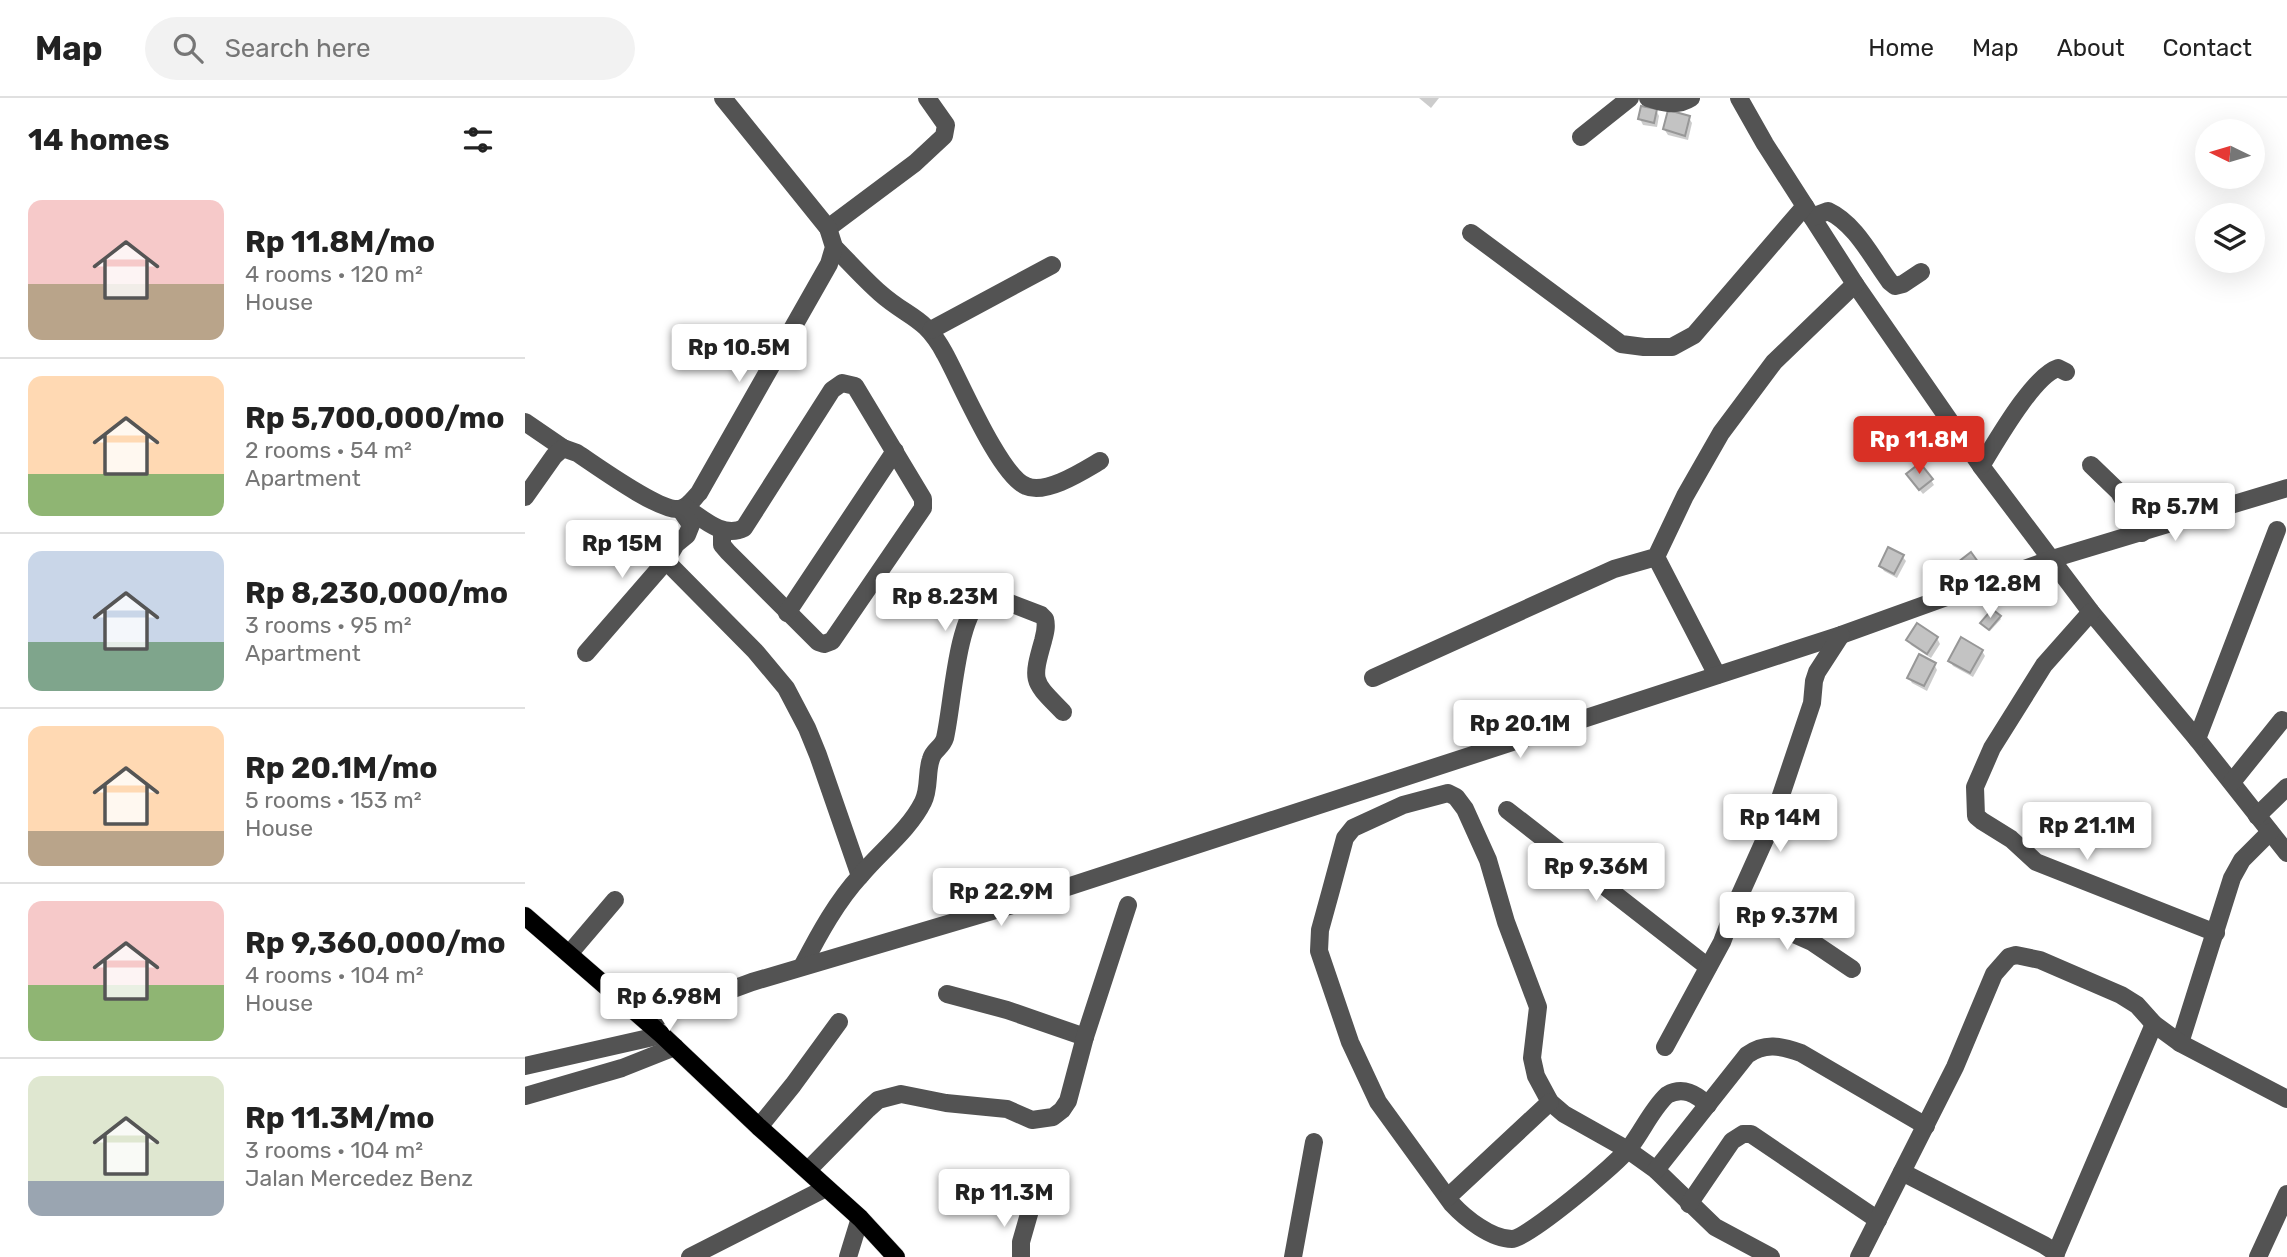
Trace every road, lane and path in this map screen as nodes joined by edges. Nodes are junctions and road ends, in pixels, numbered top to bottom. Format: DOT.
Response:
graph roads {
  1 [pos="723,98"];
  2 [pos="927,98"];
  3 [pos="1630,98"];
  4 [pos="1648,98"];
  5 [pos="1691,98"];
  6 [pos="1739,98"];
  7 [pos="1581,137"];
  8 [pos="1809,212"];
  9 [pos="828,228"];
  10 [pos="1471,233"];
  11 [pos="834,247"];
  12 [pos="1052,265"];
  13 [pos="1920,272"];
  14 [pos="1855,284"];
  15 [pos="930,330"];
  16 [pos="2066,372"];
  17 [pos="525,422"];
  18 [pos="563,448"];
  19 [pos="895,451"];
  20 [pos="1100,461"];
  21 [pos="2091,465"];
  22 [pos="1980,466"];
  23 [pos="2287,488"];
  24 [pos="525,497"];
  25 [pos="682,508"];
  26 [pos="2277,530"];
  27 [pos="722,531"];
  28 [pos="2142,533"];
  29 [pos="1656,557"];
  30 [pos="2052,559"];
  31 [pos="666,561"];
  32 [pos="2091,612"];
  33 [pos="787,613"];
  34 [pos="1841,635"];
  35 [pos="586,653"];
  36 [pos="1717,675"];
  37 [pos="1373,678"];
  38 [pos="1063,712"];
  39 [pos="2282,720"];
  40 [pos="2197,739"];
  41 [pos="2232,782"];
  42 [pos="2287,788"];
  43 [pos="1507,810"];
  44 [pos="2257,816"];
  45 [pos="2270,832"];
  46 [pos="2287,853"];
  47 [pos="860,876"];
  48 [pos="615,900"];
  49 [pos="1128,905"];
  50 [pos="1732,915"];
  51 [pos="525,916"];
  52 [pos="2215,933"];
  53 [pos="569,954"];
  54 [pos="803,965"];
  55 [pos="1709,968"];
  56 [pos="1852,969"];
  57 [pos="947,994"];
  58 [pos="646,1021"];
  59 [pos="839,1022"];
  60 [pos="2154,1024"];
  61 [pos="1085,1037"];
  62 [pos="668,1041"];
  63 [pos="2180,1043"];
  64 [pos="1665,1046"];
  65 [pos="525,1066"];
  66 [pos="525,1096"];
  67 [pos="2287,1099"];
  68 [pos="1550,1102"];
  69 [pos="1708,1105"];
  70 [pos="1926,1126"];
  71 [pos="759,1127"];
  72 [pos="1314,1142"];
  73 [pos="1628,1150"];
  74 [pos="808,1170"];
  75 [pos="1656,1170"];
  76 [pos="1902,1172"];
  77 [pos="826,1188"];
  78 [pos="2287,1194"];
  79 [pos="1448,1196"];
  80 [pos="1689,1204"];
  81 [pos="1031,1207"];
  82 [pos="860,1218"];
  83 [pos="1878,1220"];
  84 [pos="2056,1255"];
  85 [pos="689,1257"];
  86 [pos="848,1257"];
  87 [pos="896,1257"];
  88 [pos="1021,1257"];
  89 [pos="1293,1257"];
  90 [pos="1771,1257"];
  91 [pos="1859,1257"];
  92 [pos="2258,1257"];
  1 -- 9 [label="street"];
  2 -- 9 [label="street"];
  3 -- 7 [label="street"];
  4 -- 5 [label="street"];
  6 -- 8 [label="street"];
  8 -- 10 [label="street"];
  8 -- 13 [label="street"];
  8 -- 14 [label="street"];
  9 -- 11 [label="street"];
  11 -- 15 [label="street"];
  11 -- 25 [label="street"];
  12 -- 15 [label="street"];
  14 -- 22 [label="street"];
  14 -- 29 [label="street"];
  15 -- 20 [label="street"];
  16 -- 22 [label="street"];
  17 -- 18 [label="street"];
  18 -- 24 [label="street"];
  18 -- 25 [label="street"];
  19 -- 27 [label="street"];
  19 -- 33 [label="street"];
  19 -- 33 [label="street"];
  21 -- 28 [label="street"];
  22 -- 30 [label="street"];
  23 -- 28 [label="street"];
  25 -- 27 [label="street"];
  25 -- 31 [label="street"];
  26 -- 40 [label="street"];
  27 -- 33 [label="street"];
  28 -- 30 [label="street"];
  29 -- 36 [label="street"];
  29 -- 37 [label="street"];
  30 -- 32 [label="street"];
  30 -- 34 [label="street"];
  31 -- 35 [label="street"];
  31 -- 47 [label="street"];
  32 -- 40 [label="street"];
  32 -- 52 [label="street"];
  34 -- 36 [label="street"];
  34 -- 50 [label="street"];
  36 -- 54 [label="street"];
  38 -- 47 [label="street"];
  39 -- 41 [label="street"];
  40 -- 41 [label="street"];
  41 -- 44 [label="street"];
  42 -- 44 [label="street"];
  43 -- 55 [label="street"];
  44 -- 45 [label="street"];
  45 -- 46 [label="street"];
  45 -- 52 [label="street"];
  47 -- 54 [label="street"];
  48 -- 53 [label="street"];
  49 -- 61 [label="street"];
  50 -- 55 [label="street"];
  50 -- 56 [label="street"];
  51 -- 53 [label="main road"];
  52 -- 63 [label="street"];
  53 -- 58 [label="main road"];
  54 -- 58 [label="street"];
  55 -- 64 [label="street"];
  57 -- 61 [label="street"];
  58 -- 62 [label="main road"];
  59 -- 71 [label="street"];
  60 -- 63 [label="street"];
  60 -- 70 [label="street"];
  60 -- 84 [label="street"];
  61 -- 74 [label="street"];
  62 -- 65 [label="street"];
  62 -- 66 [label="street"];
  62 -- 71 [label="main road"];
  63 -- 67 [label="street"];
  68 -- 73 [label="street"];
  68 -- 79 [label="street"];
  68 -- 79 [label="street"];
  69 -- 70 [label="street"];
  69 -- 73 [label="street"];
  69 -- 75 [label="street"];
  70 -- 76 [label="street"];
  71 -- 74 [label="main road"];
  72 -- 89 [label="street"];
  73 -- 75 [label="street"];
  73 -- 79 [label="street"];
  74 -- 77 [label="main road"];
  75 -- 80 [label="street"];
  76 -- 83 [label="street"];
  76 -- 84 [label="street"];
  77 -- 82 [label="main road"];
  77 -- 85 [label="street"];
  78 -- 92 [label="street"];
  80 -- 83 [label="street"];
  80 -- 90 [label="street"];
  81 -- 88 [label="street"];
  82 -- 86 [label="street"];
  82 -- 87 [label="main road"];
  83 -- 91 [label="street"];
}
